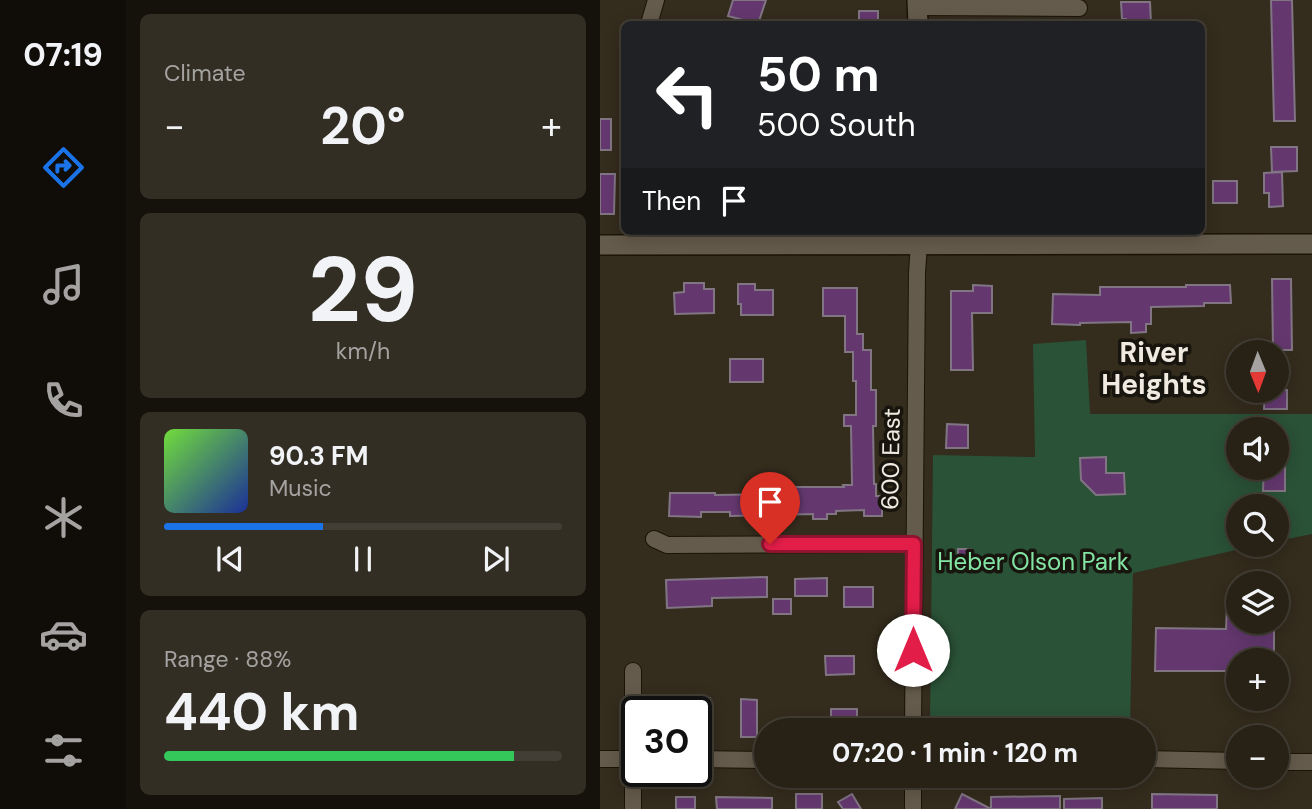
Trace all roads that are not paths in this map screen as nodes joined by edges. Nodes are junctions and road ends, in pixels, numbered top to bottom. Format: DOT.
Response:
graph roads {
  1 [pos="656,0"];
  2 [pos="1079,8"];
  3 [pos="917,10"];
  4 [pos="650,21"];
  5 [pos="644,238"];
  6 [pos="919,238"];
  7 [pos="1312,244"];
  8 [pos="600,245"];
  9 [pos="654,539"];
  10 [pos="914,544"];
  11 [pos="633,671"];
  12 [pos="634,696"];
  13 [pos="913,718"];
  14 [pos="600,759"];
  15 [pos="621,759"];
  16 [pos="1156,759"];
  17 [pos="712,760"];
  18 [pos="754,760"];
  19 [pos="1226,761"];
  20 [pos="1289,762"];
  21 [pos="1312,762"];
  22 [pos="634,787"];
  23 [pos="913,788"];
  24 [pos="633,809"];
  25 [pos="913,809"];
  1 -- 4 [label="street"];
  2 -- 3 [label="street"];
  5 -- 6 [label="street"];
  5 -- 8 [label="street"];
  6 -- 7 [label="street"];
  6 -- 10 [label="street, 600 East"];
  9 -- 10 [label="street"];
  10 -- 13 [label="street, 600 East"];
  11 -- 12 [label="street"];
  14 -- 15 [label="street"];
  16 -- 19 [label="street"];
  17 -- 18 [label="street"];
  20 -- 21 [label="street"];
  22 -- 24 [label="street"];
  23 -- 25 [label="street"];
}
